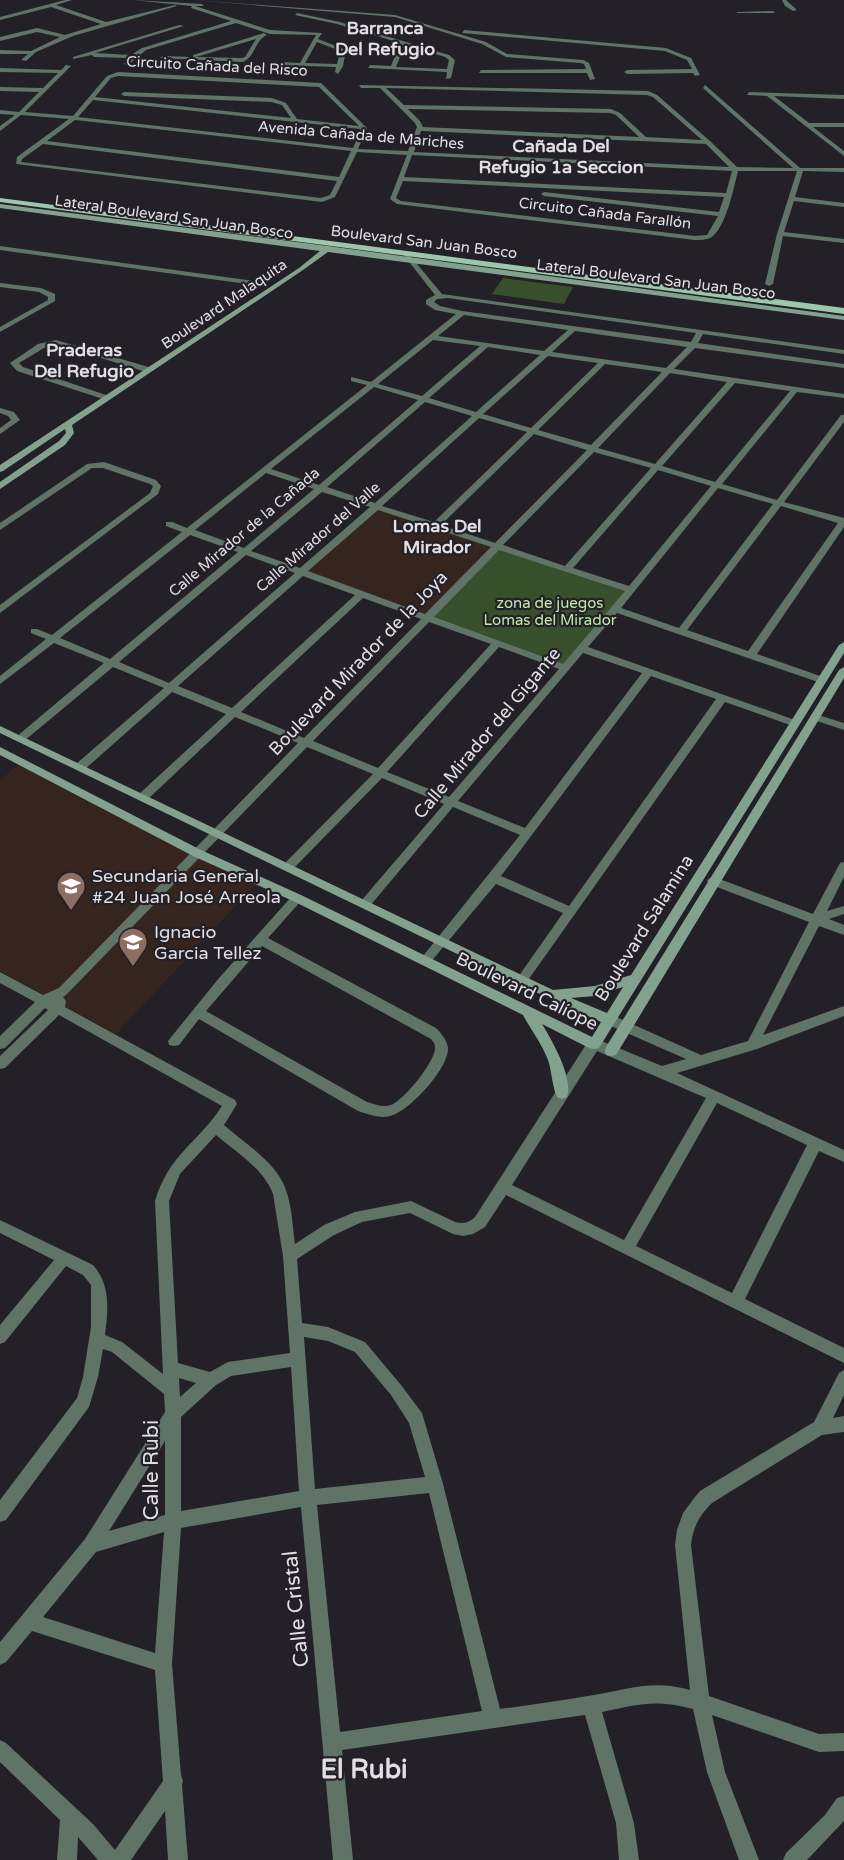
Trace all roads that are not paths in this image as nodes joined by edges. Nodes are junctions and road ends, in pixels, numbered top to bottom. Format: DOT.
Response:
graph roads {
  1 [pos="70,0"];
  2 [pos="81,0"];
  3 [pos="102,0"];
  4 [pos="134,0"];
  5 [pos="195,0"];
  6 [pos="784,0"];
  7 [pos="185,2"];
  8 [pos="53,6"];
  9 [pos="795,10"];
  10 [pos="774,12"];
  11 [pos="738,13"];
  12 [pos="354,14"];
  13 [pos="386,15"];
  14 [pos="0,19"];
  15 [pos="238,20"];
  16 [pos="357,20"];
  17 [pos="171,22"];
  18 [pos="330,22"];
  19 [pos="338,23"];
  20 [pos="109,25"];
  21 [pos="181,26"];
  22 [pos="359,29"];
  23 [pos="440,30"];
  24 [pos="199,32"];
  25 [pos="270,32"];
  26 [pos="320,34"];
  27 [pos="260,36"];
  28 [pos="516,36"];
  29 [pos="66,38"];
  30 [pos="0,39"];
  31 [pos="315,40"];
  32 [pos="512,42"];
  33 [pos="403,43"];
  34 [pos="634,47"];
  35 [pos="507,51"];
  36 [pos="0,52"];
  37 [pos="29,52"];
  38 [pos="638,53"];
  39 [pos="84,54"];
  40 [pos="132,57"];
  41 [pos="75,58"];
  42 [pos="163,58"];
  43 [pos="185,59"];
  44 [pos="24,60"];
  45 [pos="243,60"];
  46 [pos="127,64"];
  47 [pos="281,64"];
  48 [pos="302,64"];
  49 [pos="68,66"];
  50 [pos="340,66"];
  51 [pos="370,67"];
  52 [pos="393,68"];
  53 [pos="243,69"];
  54 [pos="0,70"];
  55 [pos="502,71"];
  56 [pos="588,71"];
  57 [pos="61,72"];
  58 [pos="481,72"];
  59 [pos="627,72"];
  60 [pos="337,74"];
  61 [pos="592,79"];
  62 [pos="361,86"];
  63 [pos="382,87"];
  64 [pos="705,87"];
  65 [pos="0,89"];
  66 [pos="44,90"];
  67 [pos="749,94"];
  68 [pos="94,95"];
  69 [pos="769,95"];
  70 [pos="198,97"];
  71 [pos="844,97"];
  72 [pos="402,107"];
  73 [pos="194,108"];
  74 [pos="0,112"];
  75 [pos="21,113"];
  76 [pos="74,118"];
  77 [pos="294,119"];
  78 [pos="809,125"];
  79 [pos="844,125"];
  80 [pos="364,128"];
  81 [pos="0,129"];
  82 [pos="420,129"];
  83 [pos="644,139"];
  84 [pos="43,142"];
  85 [pos="708,142"];
  86 [pos="834,145"];
  87 [pos="844,146"];
  88 [pos="353,150"];
  89 [pos="410,153"];
  90 [pos="844,154"];
  91 [pos="735,169"];
  92 [pos="844,170"];
  93 [pos="800,171"];
  94 [pos="340,179"];
  95 [pos="400,179"];
  96 [pos="495,185"];
  97 [pos="623,190"];
  98 [pos="0,193"];
  99 [pos="728,195"];
  100 [pos="792,199"];
  101 [pos="618,203"];
  102 [pos="1,204"];
  103 [pos="844,205"];
  104 [pos="721,214"];
  105 [pos="780,234"];
  106 [pos="844,241"];
  107 [pos="333,244"];
  108 [pos="0,248"];
  109 [pos="326,250"];
  110 [pos="405,253"];
  111 [pos="442,254"];
  112 [pos="412,261"];
  113 [pos="261,284"];
  114 [pos="4,285"];
  115 [pos="769,285"];
  116 [pos="0,290"];
  117 [pos="440,296"];
  118 [pos="844,303"];
  119 [pos="844,311"];
  120 [pos="462,313"];
  121 [pos="844,318"];
  122 [pos="574,328"];
  123 [pos="0,330"];
  124 [pos="700,332"];
  125 [pos="431,337"];
  126 [pos="486,345"];
  127 [pos="693,345"];
  128 [pos="844,352"];
  129 [pos="546,354"];
  130 [pos="603,362"];
  131 [pos="844,366"];
  132 [pos="149,370"];
  133 [pos="668,371"];
  134 [pos="354,379"];
  135 [pos="733,380"];
  136 [pos="372,384"];
  137 [pos="795,389"];
  138 [pos="844,396"];
  139 [pos="106,398"];
  140 [pos="424,399"];
  141 [pos="0,410"];
  142 [pos="478,414"];
  143 [pos="844,417"];
  144 [pos="69,423"];
  145 [pos="532,431"];
  146 [pos="0,432"];
  147 [pos="593,448"];
  148 [pos="656,467"];
  149 [pos="0,469"];
  150 [pos="265,470"];
  151 [pos="717,485"];
  152 [pos="0,486"];
  153 [pos="321,488"];
  154 [pos="779,504"];
  155 [pos="378,506"];
  156 [pos="844,522"];
  157 [pos="169,524"];
  158 [pos="435,526"];
  159 [pos="0,527"];
  160 [pos="188,531"];
  161 [pos="496,546"];
  162 [pos="244,551"];
  163 [pos="567,569"];
  164 [pos="302,572"];
  165 [pos="630,590"];
  166 [pos="362,593"];
  167 [pos="615,609"];
  168 [pos="0,610"];
  169 [pos="427,617"];
  170 [pos="34,631"];
  171 [pos="681,632"];
  172 [pos="54,639"];
  173 [pos="498,643"];
  174 [pos="844,645"];
  175 [pos="580,648"];
  176 [pos="751,655"];
  177 [pos="111,663"];
  178 [pos="563,667"];
  179 [pos="844,670"];
  180 [pos="648,673"];
  181 [pos="822,680"];
  182 [pos="0,681"];
  183 [pos="171,687"];
  184 [pos="722,699"];
  185 [pos="234,713"];
  186 [pos="815,717"];
  187 [pos="794,723"];
  188 [pos="844,727"];
  189 [pos="0,729"];
  190 [pos="20,739"];
  191 [pos="306,743"];
  192 [pos="0,751"];
  193 [pos="80,767"];
  194 [pos="381,772"];
  195 [pos="143,797"];
  196 [pos="451,801"];
  197 [pos="217,832"];
  198 [pos="526,832"];
  199 [pos="197,852"];
  200 [pos="844,866"];
  201 [pos="288,867"];
  202 [pos="494,878"];
  203 [pos="713,881"];
  204 [pos="297,898"];
  205 [pos="365,904"];
  206 [pos="844,910"];
  207 [pos="572,912"];
  208 [pos="816,919"];
  209 [pos="844,930"];
  210 [pos="260,939"];
  211 [pos="441,941"];
  212 [pos="425,961"];
  213 [pos="0,977"];
  214 [pos="633,979"];
  215 [pos="522,980"];
  216 [pos="63,991"];
  217 [pos="550,994"];
  218 [pos="45,1000"];
  219 [pos="59,1007"];
  220 [pos="197,1011"];
  221 [pos="527,1012"];
  222 [pos="841,1015"];
  223 [pos="608,1019"];
  224 [pos="624,1026"];
  225 [pos="174,1041"];
  226 [pos="0,1044"];
  227 [pos="594,1044"];
  228 [pos="752,1046"];
  229 [pos="610,1051"];
  230 [pos="700,1059"];
  231 [pos="0,1064"];
  232 [pos="662,1072"];
  233 [pos="562,1093"];
  234 [pos="714,1096"];
  235 [pos="216,1126"];
  236 [pos="816,1142"];
  237 [pos="844,1154"];
  238 [pos="503,1187"];
  239 [pos="0,1226"];
  240 [pos="627,1248"];
  241 [pos="290,1256"];
  242 [pos="65,1257"];
  243 [pos="735,1302"];
  244 [pos="295,1329"];
  245 [pos="0,1337"];
  246 [pos="96,1339"];
  247 [pos="844,1356"];
  248 [pos="297,1359"];
  249 [pos="170,1368"];
  250 [pos="844,1378"];
  251 [pos="211,1380"];
  252 [pos="171,1390"];
  253 [pos="172,1414"];
  254 [pos="844,1424"];
  255 [pos="820,1428"];
  256 [pos="435,1484"];
  257 [pos="308,1498"];
  258 [pos="0,1514"];
  259 [pos="173,1521"];
  260 [pos="91,1545"];
  261 [pos="29,1621"];
  262 [pos="0,1656"];
  263 [pos="163,1664"];
  264 [pos="701,1702"];
  265 [pos="591,1706"];
  266 [pos="493,1718"];
  267 [pos="332,1742"];
  268 [pos="844,1742"];
  269 [pos="0,1749"];
  270 [pos="174,1781"];
  271 [pos="844,1805"];
  272 [pos="70,1816"];
  273 [pos="67,1860"];
  274 [pos="111,1860"];
  275 [pos="120,1860"];
  276 [pos="178,1860"];
  277 [pos="343,1860"];
  278 [pos="629,1860"];
  279 [pos="749,1860"];
  280 [pos="793,1860"];
  1 -- 8 [label="street"];
  2 -- 3 [label="street"];
  4 -- 7 [label="street"];
  5 -- 12 [label="street"];
  6 -- 9 [label="street"];
  7 -- 15 [label="street"];
  7 -- 18 [label="street"];
  7 -- 20 [label="street"];
  8 -- 14 [label="street"];
  8 -- 20 [label="street"];
  10 -- 11 [label="street"];
  12 -- 13 [label="street"];
  12 -- 16 [label="street"];
  13 -- 16 [label="street"];
  13 -- 23 [label="street"];
  15 -- 24 [label="street"];
  15 -- 25 [label="street"];
  16 -- 19 [label="street"];
  16 -- 22 [label="street"];
  17 -- 21 [label="street"];
  18 -- 19 [label="street"];
  18 -- 26 [label="street"];
  19 -- 22 [label="street"];
  20 -- 29 [label="street"];
  21 -- 24 [label="street"];
  21 -- 39 [label="street"];
  22 -- 33 [label="street"];
  23 -- 28 [label="street"];
  23 -- 35 [label="street"];
  24 -- 40 [label="street"];
  25 -- 26 [label="street"];
  25 -- 27 [label="street"];
  26 -- 31 [label="street"];
  27 -- 43 [label="street"];
  27 -- 45 [label="street"];
  28 -- 32 [label="street"];
  28 -- 34 [label="street"];
  29 -- 30 [label="street"];
  29 -- 37 [label="street"];
  31 -- 48 [label="street"];
  31 -- 50 [label="street"];
  33 -- 52 [label="street"];
  33 -- 52 [label="street"];
  34 -- 38 [label="street"];
  34 -- 59 [label="street"];
  35 -- 55 [label="street"];
  35 -- 56 [label="street"];
  36 -- 37 [label="street"];
  37 -- 44 [label="street"];
  39 -- 40 [label="street"];
  39 -- 41 [label="street"];
  40 -- 46 [label="street"];
  42 -- 43 [label="street"];
  43 -- 45 [label="street"];
  45 -- 53 [label="street"];
  47 -- 48 [label="street"];
  48 -- 50 [label="street"];
  49 -- 57 [label="street"];
  50 -- 60 [label="street"];
  51 -- 52 [label="street"];
  54 -- 57 [label="street"];
  55 -- 56 [label="street"];
  55 -- 58 [label="street"];
  56 -- 61 [label="street"];
  57 -- 66 [label="street"];
  62 -- 63 [label="street"];
  63 -- 72 [label="street"];
  63 -- 85 [label="street"];
  64 -- 93 [label="street"];
  65 -- 66 [label="street"];
  66 -- 75 [label="street"];
  67 -- 69 [label="street"];
  68 -- 70 [label="street"];
  68 -- 73 [label="street"];
  68 -- 76 [label="street, Circuito Cañada del Risco"];
  68 -- 80 [label="street, Circuito Cañada del Risco"];
  69 -- 71 [label="street"];
  69 -- 78 [label="street"];
  70 -- 73 [label="street"];
  70 -- 77 [label="street"];
  72 -- 82 [label="street"];
  72 -- 83 [label="street"];
  73 -- 77 [label="street"];
  74 -- 75 [label="street, Avenida Cañada de Mariches"];
  75 -- 76 [label="street, Avenida Cañada de Mariches"];
  75 -- 81 [label="street"];
  76 -- 84 [label="street, Circuito Cañada del Risco"];
  76 -- 88 [label="street, Avenida Cañada de Mariches"];
  77 -- 80 [label="street"];
  78 -- 79 [label="street"];
  78 -- 86 [label="street"];
  80 -- 88 [label="street, Circuito Cañada del Risco"];
  82 -- 83 [label="street"];
  82 -- 89 [label="street, Circuito Cañada Farallón"];
  83 -- 85 [label="street"];
  84 -- 94 [label="street"];
  84 -- 94 [label="street, Circuito Cañada del Risco"];
  85 -- 91 [label="street"];
  86 -- 87 [label="street"];
  86 -- 90 [label="street"];
  88 -- 89 [label="street, Avenida Cañada de Mariches"];
  88 -- 94 [label="street, Circuito Cañada del Risco"];
  89 -- 91 [label="street, Avenida Cañada de Mariches"];
  89 -- 95 [label="street, Circuito Cañada Farallón"];
  91 -- 93 [label="street, Avenida Cañada de Mariches"];
  91 -- 99 [label="street, Circuito Cañada Farallón"];
  92 -- 93 [label="street, Avenida Cañada de Mariches"];
  93 -- 100 [label="street"];
  95 -- 96 [label="street"];
  95 -- 104 [label="street, Circuito Cañada Farallón"];
  96 -- 97 [label="street"];
  96 -- 101 [label="street"];
  97 -- 99 [label="street"];
  97 -- 101 [label="street"];
  98 -- 111 [label="main road, Boulevard San Juan Bosco"];
  99 -- 104 [label="street, Circuito Cañada Farallón"];
  100 -- 103 [label="street"];
  100 -- 105 [label="street"];
  101 -- 104 [label="street"];
  102 -- 107 [label="main road, Boulevard San Juan Bosco"];
  102 -- 109 [label="street, Lateral Boulevard San Juan Bosco"];
  105 -- 106 [label="street"];
  105 -- 115 [label="street"];
  107 -- 109 [label="street, Boulevard Malaquita"];
  107 -- 110 [label="main road, Boulevard San Juan Bosco"];
  108 -- 113 [label="street"];
  109 -- 112 [label="street, Lateral Boulevard San Juan Bosco"];
  109 -- 132 [label="street, Boulevard Malaquita"];
  110 -- 111 [label="main road, Boulevard San Juan Bosco"];
  110 -- 112 [label="street"];
  111 -- 118 [label="main road, Boulevard San Juan Bosco"];
  111 -- 119 [label="main road, Boulevard San Juan Bosco"];
  112 -- 117 [label="street"];
  112 -- 121 [label="street, Lateral Boulevard San Juan Bosco"];
  114 -- 116 [label="street"];
  114 -- 123 [label="street"];
  117 -- 120 [label="street"];
  117 -- 124 [label="street"];
  120 -- 122 [label="street"];
  120 -- 125 [label="street"];
  122 -- 127 [label="street"];
  122 -- 129 [label="street, Calle Mirador del Valle"];
  124 -- 127 [label="street, Boulevard Mirador de la Joya"];
  124 -- 128 [label="street"];
  125 -- 126 [label="street"];
  125 -- 136 [label="street"];
  126 -- 129 [label="street"];
  126 -- 140 [label="street, Calle Mirador de la Cañada"];
  127 -- 131 [label="street"];
  127 -- 133 [label="street, Boulevard Mirador de la Joya"];
  129 -- 130 [label="street"];
  129 -- 142 [label="street, Calle Mirador del Valle"];
  130 -- 133 [label="street"];
  130 -- 145 [label="street"];
  132 -- 139 [label="street, Boulevard Malaquita"];
  132 -- 139 [label="street"];
  133 -- 135 [label="street"];
  133 -- 147 [label="street, Boulevard Mirador de la Joya"];
  134 -- 136 [label="street"];
  135 -- 137 [label="street"];
  135 -- 148 [label="street"];
  136 -- 140 [label="street"];
  136 -- 150 [label="street"];
  137 -- 138 [label="street"];
  137 -- 151 [label="street, Calle Mirador del Gigante"];
  139 -- 144 [label="street, Boulevard Malaquita"];
  140 -- 142 [label="street"];
  140 -- 153 [label="street, Calle Mirador de la Cañada"];
  141 -- 146 [label="street"];
  142 -- 145 [label="street"];
  142 -- 155 [label="street, Calle Mirador del Valle"];
  143 -- 154 [label="street"];
  144 -- 149 [label="street, Boulevard Malaquita"];
  144 -- 152 [label="street, Boulevard Malaquita"];
  145 -- 147 [label="street"];
  145 -- 158 [label="street"];
  147 -- 148 [label="street"];
  147 -- 161 [label="street, Boulevard Mirador de la Joya"];
  148 -- 151 [label="street"];
  148 -- 163 [label="street"];
  150 -- 153 [label="street"];
  150 -- 160 [label="street"];
  151 -- 154 [label="street"];
  151 -- 165 [label="street, Calle Mirador del Gigante"];
  153 -- 155 [label="street"];
  153 -- 162 [label="street, Calle Mirador de la Cañada"];
  154 -- 156 [label="street"];
  154 -- 171 [label="street"];
  155 -- 158 [label="street"];
  155 -- 164 [label="street, Calle Mirador del Valle"];
  156 -- 176 [label="street"];
  157 -- 160 [label="street"];
  158 -- 161 [label="street"];
  159 -- 168 [label="street"];
  160 -- 162 [label="street"];
  160 -- 172 [label="street"];
  161 -- 163 [label="street"];
  161 -- 169 [label="street, Boulevard Mirador de la Joya"];
  162 -- 164 [label="street"];
  162 -- 177 [label="street, Calle Mirador de la Cañada"];
  163 -- 165 [label="street"];
  164 -- 166 [label="street"];
  164 -- 183 [label="street, Calle Mirador del Valle"];
  165 -- 167 [label="street, Calle Mirador del Gigante"];
  166 -- 169 [label="street"];
  166 -- 185 [label="street"];
  167 -- 171 [label="street"];
  167 -- 175 [label="street, Calle Mirador del Gigante"];
  169 -- 173 [label="street"];
  169 -- 191 [label="street, Boulevard Mirador de la Joya"];
  170 -- 172 [label="street"];
  171 -- 176 [label="street"];
  172 -- 177 [label="street"];
  172 -- 182 [label="street"];
  173 -- 178 [label="street"];
  173 -- 194 [label="street"];
  174 -- 181 [label="street, Boulevard Salamina"];
  175 -- 178 [label="street, Calle Mirador del Gigante"];
  175 -- 180 [label="street"];
  176 -- 181 [label="street"];
  177 -- 183 [label="street"];
  177 -- 190 [label="street, Calle Mirador de la Cañada"];
  178 -- 196 [label="street, Calle Mirador del Gigante"];
  179 -- 186 [label="street, Boulevard Salamina"];
  180 -- 184 [label="street"];
  180 -- 198 [label="street"];
  181 -- 187 [label="street, Boulevard Salamina"];
  183 -- 185 [label="street"];
  183 -- 193 [label="street, Calle Mirador del Valle"];
  184 -- 187 [label="street"];
  184 -- 207 [label="street"];
  185 -- 191 [label="street"];
  185 -- 195 [label="street"];
  186 -- 188 [label="street"];
  186 -- 203 [label="street, Boulevard Salamina"];
  187 -- 214 [label="street, Boulevard Salamina"];
  189 -- 190 [label="street, Boulevard Calíope"];
  190 -- 193 [label="street, Boulevard Calíope"];
  191 -- 194 [label="street"];
  191 -- 197 [label="street, Boulevard Mirador de la Joya"];
  192 -- 199 [label="street, Boulevard Calíope"];
  193 -- 195 [label="street, Boulevard Calíope"];
  194 -- 196 [label="street"];
  194 -- 201 [label="street"];
  195 -- 197 [label="street, Boulevard Calíope"];
  196 -- 198 [label="street"];
  196 -- 205 [label="street, Calle Mirador del Gigante"];
  197 -- 199 [label="street, Boulevard Mirador de la Joya"];
  197 -- 201 [label="street, Boulevard Calíope"];
  198 -- 202 [label="street"];
  199 -- 204 [label="street, Boulevard Calíope"];
  199 -- 216 [label="street, Boulevard Mirador de la Joya"];
  200 -- 208 [label="street"];
  201 -- 205 [label="street, Boulevard Calíope"];
  202 -- 207 [label="street"];
  202 -- 211 [label="street"];
  203 -- 208 [label="street"];
  203 -- 224 [label="street, Boulevard Salamina"];
  204 -- 210 [label="street"];
  204 -- 212 [label="street, Boulevard Calíope"];
  205 -- 211 [label="street, Boulevard Calíope"];
  206 -- 208 [label="street"];
  207 -- 215 [label="street"];
  208 -- 209 [label="street"];
  208 -- 228 [label="street"];
  210 -- 220 [label="street"];
  210 -- 220 [label="street"];
  211 -- 212 [label="street"];
  211 -- 215 [label="street, Boulevard Calíope"];
  212 -- 221 [label="street, Boulevard Calíope"];
  213 -- 218 [label="street"];
  214 -- 217 [label="street"];
  214 -- 223 [label="street, Boulevard Salamina"];
  215 -- 217 [label="street, Boulevard Calíope"];
  216 -- 218 [label="street, Boulevard Mirador de la Joya"];
  216 -- 219 [label="street, Boulevard Mirador de la Joya"];
  217 -- 223 [label="street, Boulevard Calíope"];
  218 -- 219 [label="street"];
  218 -- 226 [label="street, Boulevard Mirador de la Joya"];
  219 -- 231 [label="street"];
  219 -- 235 [label="street, Calle Rubi"];
  220 -- 225 [label="street"];
  221 -- 227 [label="street, Boulevard Calíope"];
  221 -- 233 [label="street"];
  222 -- 228 [label="street"];
  223 -- 224 [label="street"];
  223 -- 227 [label="street, Boulevard Salamina"];
  224 -- 229 [label="street, Boulevard Salamina"];
  224 -- 230 [label="street"];
  227 -- 229 [label="street, Boulevard Calíope"];
  227 -- 233 [label="street, Boulevard Salamina"];
  228 -- 230 [label="street"];
  229 -- 232 [label="street, Boulevard Calíope"];
  230 -- 232 [label="street"];
  232 -- 234 [label="street, Boulevard Calíope"];
  233 -- 238 [label="street, Boulevard Salamina"];
  234 -- 236 [label="street, Boulevard Calíope"];
  234 -- 240 [label="street"];
  235 -- 241 [label="street, Calle Cristal"];
  235 -- 249 [label="street, Calle Rubi"];
  236 -- 237 [label="street, Boulevard Calíope"];
  236 -- 243 [label="street"];
  238 -- 240 [label="street"];
  238 -- 241 [label="street, Boulevard Salamina"];
  239 -- 242 [label="street"];
  240 -- 243 [label="street"];
  241 -- 244 [label="street, Calle Cristal"];
  242 -- 245 [label="street"];
  242 -- 246 [label="street"];
  243 -- 247 [label="street"];
  244 -- 248 [label="street, Calle Cristal"];
  244 -- 256 [label="street"];
  246 -- 252 [label="street"];
  246 -- 258 [label="street"];
  248 -- 251 [label="street"];
  248 -- 257 [label="street, Calle Cristal"];
  249 -- 251 [label="street"];
  249 -- 252 [label="street, Calle Rubi"];
  250 -- 255 [label="street"];
  251 -- 253 [label="street"];
  252 -- 253 [label="street, Calle Rubi"];
  253 -- 259 [label="street, Calle Rubi"];
  253 -- 260 [label="street"];
  254 -- 255 [label="street"];
  255 -- 264 [label="street"];
  256 -- 257 [label="street"];
  256 -- 266 [label="street"];
  257 -- 259 [label="street"];
  257 -- 267 [label="street, Calle Cristal"];
  259 -- 260 [label="street"];
  259 -- 263 [label="street, Calle Rubi"];
  260 -- 261 [label="street"];
  261 -- 262 [label="street"];
  261 -- 263 [label="street"];
  263 -- 270 [label="street, Calle Rubi"];
  264 -- 265 [label="street"];
  264 -- 268 [label="street"];
  264 -- 279 [label="street"];
  265 -- 266 [label="street"];
  265 -- 278 [label="street"];
  266 -- 267 [label="street"];
  267 -- 277 [label="street, Calle Cristal"];
  269 -- 272 [label="street"];
  270 -- 275 [label="street"];
  270 -- 276 [label="street, Calle Rubi"];
  271 -- 280 [label="street"];
  272 -- 273 [label="street"];
  272 -- 274 [label="street"];
}
